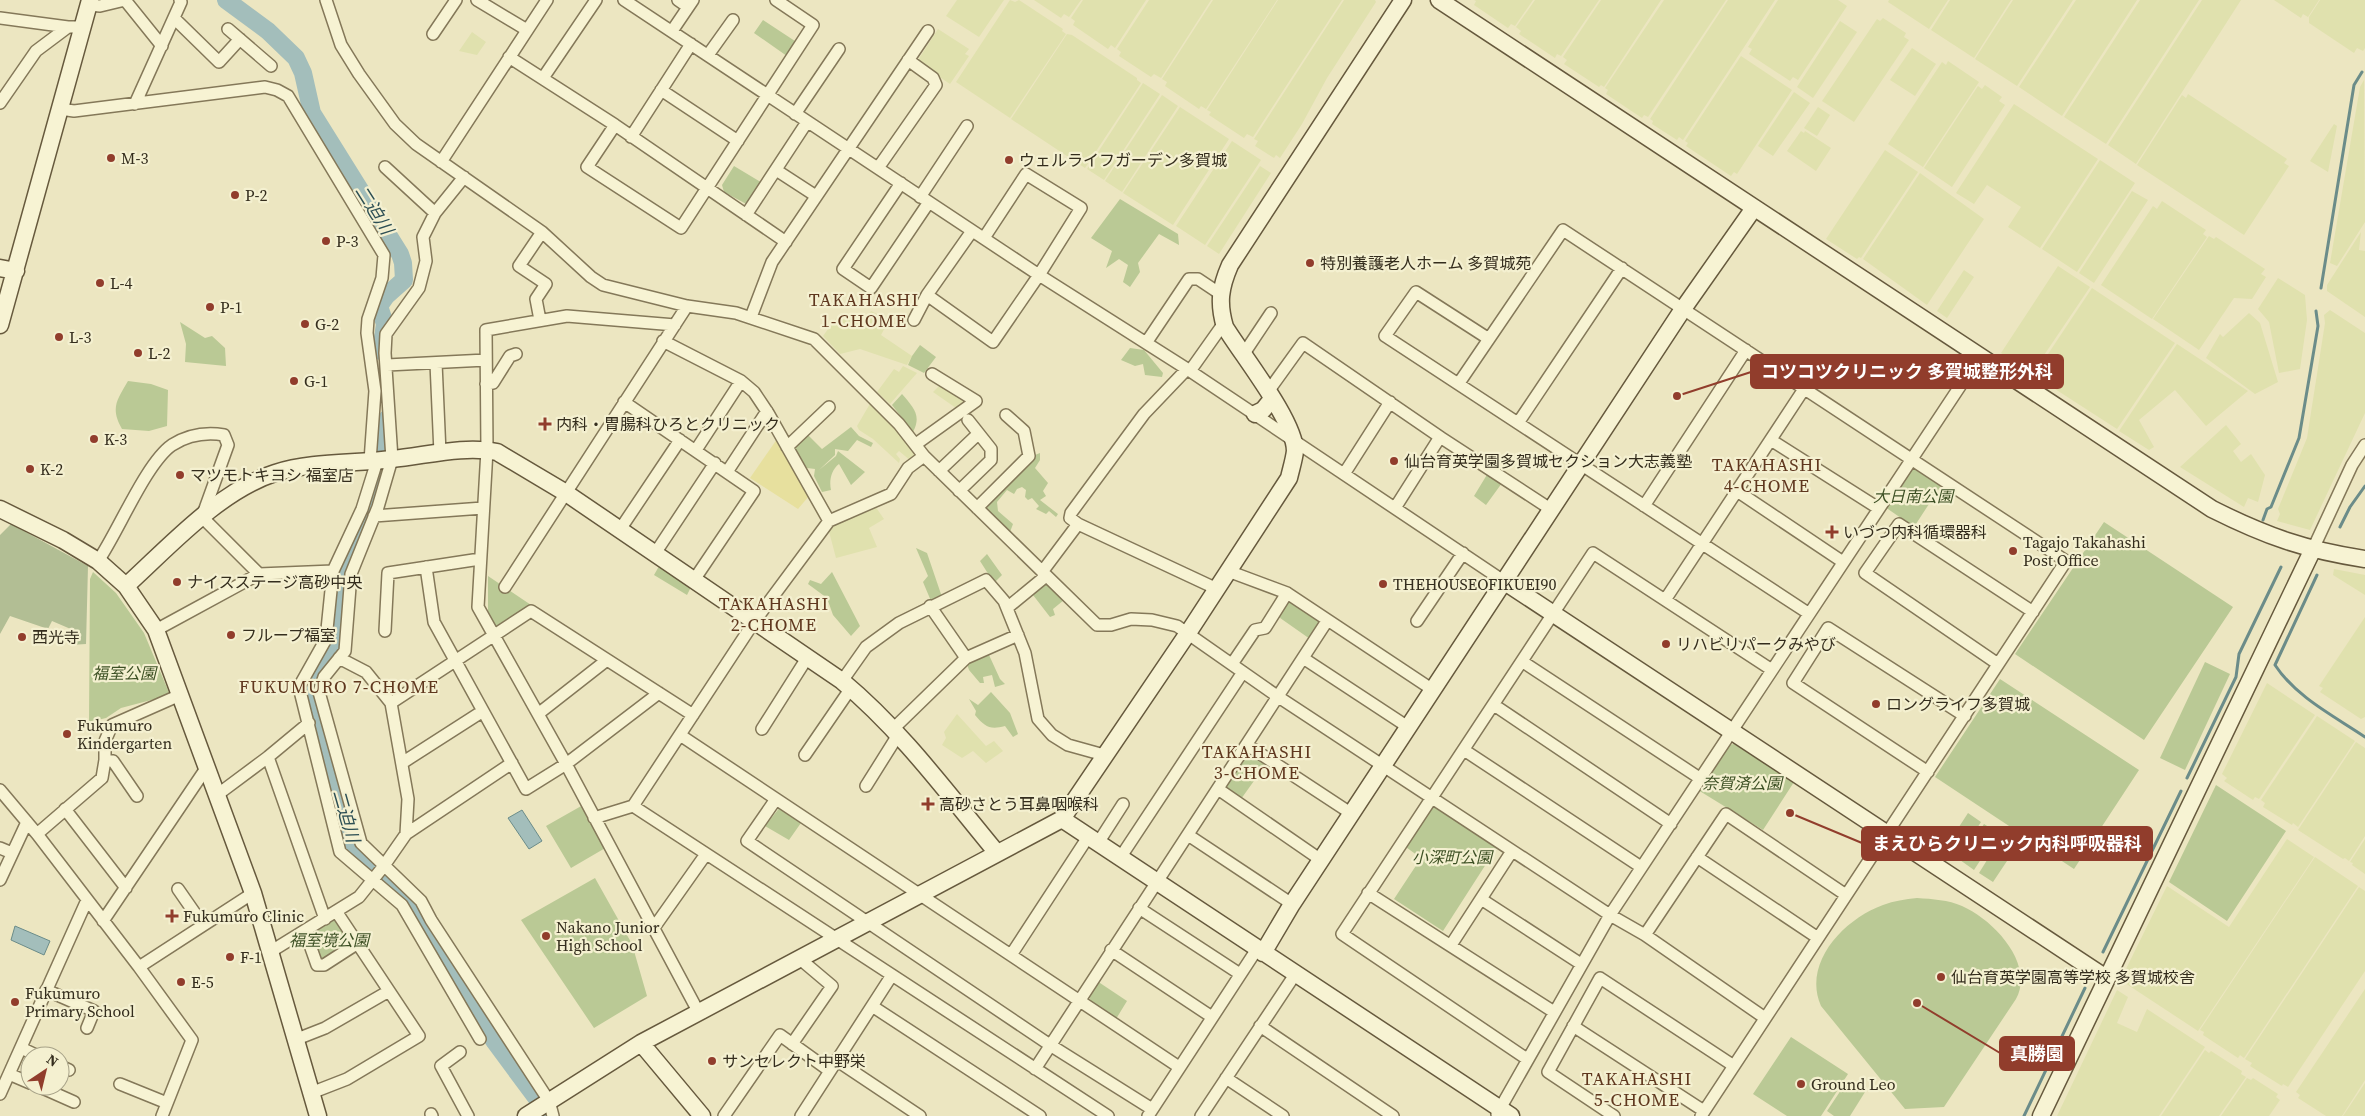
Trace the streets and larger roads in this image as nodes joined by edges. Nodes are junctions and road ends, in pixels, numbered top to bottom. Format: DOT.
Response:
graph roads {
  1 [pos="125,0"];
  2 [pos="180,0"];
  3 [pos="326,0"];
  4 [pos="456,0"];
  5 [pos="477,0"];
  6 [pos="546,0"];
  7 [pos="596,0"];
  8 [pos="624,0"];
  9 [pos="678,0"];
  10 [pos="776,0"];
  11 [pos="1403,0"];
  12 [pos="1439,0"];
  13 [pos="90,2"];
  14 [pos="691,4"];
  15 [pos="0,18"];
  16 [pos="175,19"];
  17 [pos="733,20"];
  18 [pos="75,27"];
  19 [pos="228,29"];
  20 [pos="527,30"];
  21 [pos="928,30"];
  22 [pos="672,32"];
  23 [pos="433,34"];
  24 [pos="240,38"];
  25 [pos="691,44"];
  26 [pos="162,46"];
  27 [pos="840,49"];
  28 [pos="708,56"];
  29 [pos="509,57"];
  30 [pos="908,60"];
  31 [pos="271,66"];
  32 [pos="543,78"];
  33 [pos="661,90"];
  34 [pos="767,95"];
  35 [pos="0,104"];
  36 [pos="136,104"];
  37 [pos="60,109"];
  38 [pos="795,114"];
  39 [pos="808,122"];
  40 [pos="615,125"];
  41 [pos="967,126"];
  42 [pos="631,137"];
  43 [pos="738,141"];
  44 [pos="848,149"];
  45 [pos="441,162"];
  46 [pos="385,167"];
  47 [pos="878,168"];
  48 [pos="776,170"];
  49 [pos="464,177"];
  50 [pos="901,183"];
  51 [pos="707,188"];
  52 [pos="816,196"];
  53 [pos="925,199"];
  54 [pos="1754,208"];
  55 [pos="435,213"];
  56 [pos="746,215"];
  57 [pos="972,231"];
  58 [pos="542,232"];
  59 [pos="984,238"];
  60 [pos="786,242"];
  61 [pos="1622,268"];
  62 [pos="8,269"];
  63 [pos="1040,275"];
  64 [pos="1220,293"];
  65 [pos="927,296"];
  66 [pos="687,306"];
  67 [pos="1683,309"];
  68 [pos="1271,313"];
  69 [pos="751,317"];
  70 [pos="540,320"];
  71 [pos="914,320"];
  72 [pos="1224,323"];
  73 [pos="0,325"];
  74 [pos="675,325"];
  75 [pos="1489,339"];
  76 [pos="663,341"];
  77 [pos="1146,343"];
  78 [pos="1746,350"];
  79 [pos="516,354"];
  80 [pos="1242,355"];
  81 [pos="1980,356"];
  82 [pos="486,360"];
  83 [pos="436,362"];
  84 [pos="386,365"];
  85 [pos="1189,370"];
  86 [pos="932,374"];
  87 [pos="741,381"];
  88 [pos="1459,383"];
  89 [pos="486,384"];
  90 [pos="1804,388"];
  91 [pos="1270,396"];
  92 [pos="624,402"];
  93 [pos="1390,402"];
  94 [pos="830,407"];
  95 [pos="767,411"];
  96 [pos="1255,414"];
  97 [pos="1006,415"];
  98 [pos="968,420"];
  99 [pos="1518,423"];
  100 [pos="978,434"];
  101 [pos="1440,437"];
  102 [pos="680,440"];
  103 [pos="1293,440"];
  104 [pos="1770,440"];
  105 [pos="916,444"];
  106 [pos="2365,445"];
  107 [pos="787,447"];
  108 [pos="486,450"];
  109 [pos="696,450"];
  110 [pos="440,453"];
  111 [pos="924,456"];
  112 [pos="1911,459"];
  113 [pos="380,460"];
  114 [pos="715,463"];
  115 [pos="1582,465"];
  116 [pos="939,471"];
  117 [pos="727,472"];
  118 [pos="1344,474"];
  119 [pos="959,491"];
  120 [pos="1738,491"];
  121 [pos="566,493"];
  122 [pos="1644,506"];
  123 [pos="483,508"];
  124 [pos="976,508"];
  125 [pos="1395,508"];
  126 [pos="1878,508"];
  127 [pos="0,509"];
  128 [pos="1552,510"];
  129 [pos="374,516"];
  130 [pos="202,517"];
  131 [pos="828,521"];
  132 [pos="1078,524"];
  133 [pos="620,531"];
  134 [pos="1702,545"];
  135 [pos="2313,550"];
  136 [pos="1463,553"];
  137 [pos="654,555"];
  138 [pos="480,559"];
  139 [pos="2365,559"];
  140 [pos="98,561"];
  141 [pos="1843,562"];
  142 [pos="426,567"];
  143 [pos="333,570"];
  144 [pos="1228,571"];
  145 [pos="259,574"];
  146 [pos="1044,574"];
  147 [pos="694,580"];
  148 [pos="1506,582"];
  149 [pos="126,586"];
  150 [pos="505,587"];
  151 [pos="1215,588"];
  152 [pos="1287,593"];
  153 [pos="1665,600"];
  154 [pos="930,606"];
  155 [pos="1007,608"];
  156 [pos="2033,612"];
  157 [pos="1554,613"];
  158 [pos="1808,613"];
  159 [pos="1327,620"];
  160 [pos="1417,621"];
  161 [pos="754,622"];
  162 [pos="156,630"];
  163 [pos="385,632"];
  164 [pos="1188,633"];
  165 [pos="493,635"];
  166 [pos="1018,635"];
  167 [pos="339,658"];
  168 [pos="807,658"];
  169 [pos="966,658"];
  170 [pos="1303,658"];
  171 [pos="455,660"];
  172 [pos="607,660"];
  173 [pos="1523,662"];
  174 [pos="1232,664"];
  175 [pos="1998,664"];
  176 [pos="1772,670"];
  177 [pos="1243,672"];
  178 [pos="846,685"];
  179 [pos="1433,690"];
  180 [pos="659,693"];
  181 [pos="180,695"];
  182 [pos="1277,696"];
  183 [pos="391,702"];
  184 [pos="1494,706"];
  185 [pos="483,711"];
  186 [pos="538,714"];
  187 [pos="693,715"];
  188 [pos="1965,716"];
  189 [pos="309,722"];
  190 [pos="1408,727"];
  191 [pos="762,729"];
  192 [pos="1732,731"];
  193 [pos="896,732"];
  194 [pos="680,735"];
  195 [pos="1247,745"];
  196 [pos="1464,750"];
  197 [pos="805,755"];
  198 [pos="1104,755"];
  199 [pos="268,757"];
  200 [pos="105,760"];
  201 [pos="402,763"];
  202 [pos="512,763"];
  203 [pos="566,764"];
  204 [pos="207,767"];
  205 [pos="1383,767"];
  206 [pos="1928,772"];
  207 [pos="1701,779"];
  208 [pos="866,786"];
  209 [pos="1218,789"];
  210 [pos="0,790"];
  211 [pos="217,795"];
  212 [pos="137,796"];
  213 [pos="1431,798"];
  214 [pos="776,799"];
  215 [pos="1123,804"];
  216 [pos="633,806"];
  217 [pos="65,809"];
  218 [pos="1352,814"];
  219 [pos="594,818"];
  220 [pos="1062,819"];
  221 [pos="27,822"];
  222 [pos="1671,824"];
  223 [pos="1887,832"];
  224 [pos="37,834"];
  225 [pos="406,834"];
  226 [pos="1188,835"];
  227 [pos="1093,840"];
  228 [pos="0,848"];
  229 [pos="1512,851"];
  230 [pos="12,853"];
  231 [pos="706,854"];
  232 [pos="997,854"];
  233 [pos="1697,857"];
  234 [pos="1120,858"];
  235 [pos="1321,860"];
  236 [pos="383,867"];
  237 [pos="1641,867"];
  238 [pos="373,879"];
  239 [pos="0,880"];
  240 [pos="1156,882"];
  241 [pos="126,888"];
  242 [pos="178,888"];
  243 [pos="254,892"];
  244 [pos="1368,893"];
  245 [pos="921,894"];
  246 [pos="1846,895"];
  247 [pos="1481,899"];
  248 [pos="87,900"];
  249 [pos="1292,904"];
  250 [pos="1139,908"];
  251 [pos="336,911"];
  252 [pos="1610,915"];
  253 [pos="325,919"];
  254 [pos="103,921"];
  255 [pos="869,922"];
  256 [pos="203,925"];
  257 [pos="653,930"];
  258 [pos="305,931"];
  259 [pos="1645,935"];
  260 [pos="1818,938"];
  261 [pos="837,940"];
  262 [pos="358,944"];
  263 [pos="1451,945"];
  264 [pos="1111,950"];
  265 [pos="1260,951"];
  266 [pos="270,952"];
  267 [pos="1011,955"];
  268 [pos="800,959"];
  269 [pos="1580,964"];
  270 [pos="139,967"];
  271 [pos="1296,973"];
  272 [pos="1240,974"];
  273 [pos="892,976"];
  274 [pos="2106,978"];
  275 [pos="46,990"];
  276 [pos="389,990"];
  277 [pos="1078,1000"];
  278 [pos="872,1006"];
  279 [pos="1554,1012"];
  280 [pos="699,1013"];
  281 [pos="1212,1017"];
  282 [pos="1765,1018"];
  283 [pos="1260,1026"];
  284 [pos="1573,1026"];
  285 [pos="86,1028"];
  286 [pos="297,1039"];
  287 [pos="480,1039"];
  288 [pos="641,1044"];
  289 [pos="792,1044"];
  290 [pos="1050,1045"];
  291 [pos="21,1046"];
  292 [pos="20,1048"];
  293 [pos="460,1052"];
  294 [pos="1527,1059"];
  295 [pos="836,1060"];
  296 [pos="1734,1066"];
  297 [pos="1179,1067"];
  298 [pos="1035,1069"];
  299 [pos="830,1071"];
  300 [pos="9,1074"];
  301 [pos="1226,1078"];
  302 [pos="20,1079"];
  303 [pos="120,1084"];
  304 [pos="311,1093"];
  305 [pos="0,1094"];
  306 [pos="60,1096"];
  307 [pos="74,1102"];
  308 [pos="167,1103"];
  309 [pos="542,1109"];
  310 [pos="1150,1113"];
  311 [pos="1502,1114"];
  312 [pos="1702,1114"];
  313 [pos="162,1116"];
  314 [pos="318,1116"];
  315 [pos="468,1116"];
  316 [pos="702,1116"];
  317 [pos="724,1116"];
  318 [pos="802,1116"];
  319 [pos="920,1116"];
  320 [pos="1040,1116"];
  321 [pos="1108,1116"];
  322 [pos="1200,1116"];
  323 [pos="1283,1116"];
  324 [pos="1393,1116"];
  325 [pos="1614,1116"];
  326 [pos="2041,1116"];
  1 -- 13 [label="street"];
  1 -- 26 [label="street"];
  2 -- 16 [label="street"];
  3 -- 45 [label="street"];
  4 -- 23 [label="street"];
  5 -- 20 [label="street"];
  6 -- 20 [label="street"];
  7 -- 32 [label="street"];
  8 -- 22 [label="street"];
  9 -- 14 [label="street"];
  10 -- 34 [label="street"];
  11 -- 64 [label="street"];
  12 -- 54 [label="street"];
  13 -- 18 [label="street"];
  14 -- 22 [label="street"];
  15 -- 18 [label="street"];
  16 -- 24 [label="street"];
  16 -- 26 [label="street"];
  17 -- 28 [label="street"];
  18 -- 35 [label="street"];
  18 -- 37 [label="street"];
  19 -- 24 [label="street"];
  20 -- 29 [label="street"];
  21 -- 30 [label="street"];
  22 -- 25 [label="street"];
  24 -- 31 [label="street"];
  25 -- 28 [label="street"];
  25 -- 33 [label="street"];
  26 -- 36 [label="street"];
  27 -- 38 [label="street"];
  28 -- 34 [label="street"];
  29 -- 32 [label="street"];
  29 -- 45 [label="street"];
  30 -- 44 [label="street"];
  30 -- 47 [label="street"];
  32 -- 40 [label="street"];
  33 -- 42 [label="street"];
  33 -- 43 [label="street"];
  34 -- 38 [label="street"];
  34 -- 43 [label="street"];
  36 -- 37 [label="street"];
  36 -- 113 [label="street"];
  37 -- 62 [label="street"];
  38 -- 39 [label="street"];
  39 -- 44 [label="street"];
  39 -- 48 [label="street"];
  40 -- 42 [label="street"];
  40 -- 51 [label="street"];
  41 -- 53 [label="street"];
  42 -- 51 [label="street"];
  43 -- 51 [label="street"];
  44 -- 47 [label="street"];
  44 -- 52 [label="street"];
  45 -- 49 [label="street"];
  46 -- 55 [label="street"];
  47 -- 50 [label="street"];
  48 -- 52 [label="street"];
  48 -- 56 [label="street"];
  49 -- 55 [label="street"];
  49 -- 58 [label="street"];
  50 -- 53 [label="street"];
  50 -- 53 [label="street"];
  51 -- 56 [label="street"];
  52 -- 60 [label="street"];
  53 -- 57 [label="street"];
  54 -- 67 [label="street"];
  54 -- 81 [label="street"];
  55 -- 84 [label="street"];
  56 -- 60 [label="street"];
  57 -- 59 [label="street"];
  57 -- 65 [label="street"];
  58 -- 66 [label="street"];
  58 -- 70 [label="street"];
  59 -- 63 [label="street"];
  59 -- 63 [label="street"];
  60 -- 69 [label="street"];
  61 -- 67 [label="street"];
  61 -- 75 [label="street"];
  61 -- 99 [label="street"];
  62 -- 73 [label="street"];
  63 -- 65 [label="street"];
  63 -- 77 [label="street"];
  64 -- 72 [label="street"];
  64 -- 77 [label="street"];
  65 -- 71 [label="street"];
  66 -- 69 [label="street"];
  66 -- 74 [label="street"];
  67 -- 78 [label="street"];
  67 -- 115 [label="street"];
  68 -- 80 [label="street"];
  69 -- 105 [label="street"];
  70 -- 74 [label="street"];
  70 -- 82 [label="street"];
  72 -- 80 [label="street"];
  72 -- 85 [label="street"];
  74 -- 76 [label="street"];
  75 -- 88 [label="street"];
  75 -- 88 [label="street"];
  76 -- 87 [label="street"];
  76 -- 92 [label="street"];
  77 -- 85 [label="street"];
  78 -- 90 [label="street"];
  78 -- 122 [label="street"];
  79 -- 89 [label="street"];
  80 -- 91 [label="street"];
  81 -- 112 [label="street"];
  81 -- 135 [label="street"];
  82 -- 83 [label="street"];
  82 -- 89 [label="street"];
  83 -- 84 [label="street"];
  83 -- 110 [label="street"];
  84 -- 113 [label="street"];
  85 -- 96 [label="street"];
  85 -- 132 [label="street"];
  86 -- 105 [label="street"];
  87 -- 95 [label="street"];
  87 -- 109 [label="street"];
  88 -- 99 [label="street"];
  89 -- 108 [label="street"];
  90 -- 104 [label="street"];
  90 -- 112 [label="street"];
  91 -- 93 [label="street"];
  91 -- 96 [label="street"];
  91 -- 103 [label="street"];
  92 -- 102 [label="street"];
  92 -- 121 [label="street"];
  93 -- 101 [label="street"];
  93 -- 118 [label="street"];
  94 -- 107 [label="street"];
  95 -- 107 [label="street"];
  95 -- 117 [label="street"];
  96 -- 103 [label="street"];
  97 -- 124 [label="street"];
  98 -- 100 [label="street"];
  99 -- 115 [label="street"];
  100 -- 116 [label="street"];
  100 -- 119 [label="street"];
  101 -- 125 [label="street"];
  101 -- 128 [label="street"];
  102 -- 109 [label="street"];
  102 -- 133 [label="street"];
  103 -- 118 [label="street"];
  103 -- 144 [label="street"];
  104 -- 120 [label="street"];
  104 -- 126 [label="street"];
  105 -- 111 [label="street"];
  106 -- 135 [label="street"];
  107 -- 131 [label="street"];
  108 -- 110 [label="street"];
  108 -- 121 [label="street"];
  108 -- 123 [label="street"];
  109 -- 114 [label="street"];
  110 -- 113 [label="street"];
  111 -- 116 [label="street"];
  111 -- 131 [label="street"];
  112 -- 126 [label="street"];
  112 -- 156 [label="street"];
  113 -- 129 [label="street"];
  113 -- 130 [label="street"];
  113 -- 143 [label="street"];
  114 -- 117 [label="street"];
  114 -- 137 [label="street"];
  115 -- 122 [label="street"];
  115 -- 128 [label="street"];
  116 -- 119 [label="street"];
  117 -- 147 [label="street"];
  118 -- 125 [label="street"];
  119 -- 124 [label="street"];
  120 -- 134 [label="street"];
  120 -- 141 [label="street"];
  121 -- 133 [label="street"];
  121 -- 150 [label="street"];
  122 -- 134 [label="street"];
  123 -- 129 [label="street"];
  123 -- 138 [label="street"];
  124 -- 146 [label="street"];
  125 -- 136 [label="street"];
  126 -- 141 [label="street"];
  127 -- 140 [label="street"];
  128 -- 148 [label="street"];
  129 -- 167 [label="street"];
  130 -- 140 [label="street"];
  130 -- 145 [label="street"];
  130 -- 149 [label="street"];
  131 -- 161 [label="street"];
  132 -- 146 [label="street"];
  132 -- 151 [label="street"];
  133 -- 137 [label="street"];
  134 -- 153 [label="street"];
  134 -- 158 [label="street"];
  135 -- 139 [label="street"];
  135 -- 274 [label="street"];
  136 -- 148 [label="street"];
  136 -- 160 [label="street"];
  137 -- 147 [label="street"];
  138 -- 142 [label="street"];
  138 -- 165 [label="street"];
  140 -- 149 [label="street"];
  141 -- 158 [label="street"];
  142 -- 163 [label="street"];
  142 -- 171 [label="street"];
  143 -- 145 [label="street"];
  143 -- 189 [label="street"];
  144 -- 151 [label="street"];
  144 -- 152 [label="street"];
  145 -- 162 [label="street"];
  146 -- 155 [label="street"];
  146 -- 164 [label="street"];
  147 -- 161 [label="street"];
  148 -- 157 [label="street"];
  148 -- 179 [label="street"];
  149 -- 162 [label="street"];
  151 -- 164 [label="street"];
  152 -- 159 [label="street"];
  152 -- 174 [label="street"];
  153 -- 157 [label="street"];
  153 -- 176 [label="street"];
  154 -- 155 [label="street"];
  154 -- 169 [label="street"];
  154 -- 178 [label="street"];
  155 -- 166 [label="street"];
  156 -- 175 [label="street"];
  156 -- 175 [label="street"];
  157 -- 173 [label="street"];
  157 -- 192 [label="street"];
  158 -- 176 [label="street"];
  159 -- 170 [label="street"];
  159 -- 179 [label="street"];
  161 -- 168 [label="street"];
  161 -- 187 [label="street"];
  162 -- 181 [label="street"];
  164 -- 174 [label="street"];
  164 -- 198 [label="street"];
  165 -- 171 [label="street"];
  165 -- 172 [label="street"];
  165 -- 186 [label="street"];
  166 -- 169 [label="street"];
  166 -- 198 [label="street"];
  167 -- 183 [label="street"];
  167 -- 236 [label="street"];
  168 -- 178 [label="street"];
  168 -- 191 [label="street"];
  169 -- 193 [label="street"];
  170 -- 182 [label="street"];
  170 -- 190 [label="street"];
  171 -- 183 [label="street"];
  171 -- 185 [label="street"];
  172 -- 180 [label="street"];
  172 -- 186 [label="street"];
  173 -- 184 [label="street"];
  173 -- 207 [label="street"];
  174 -- 177 [label="street"];
  175 -- 188 [label="street"];
  176 -- 192 [label="street"];
  177 -- 182 [label="street"];
  177 -- 234 [label="street"];
  178 -- 193 [label="street"];
  178 -- 197 [label="street"];
  179 -- 190 [label="street"];
  180 -- 187 [label="street"];
  180 -- 203 [label="street"];
  181 -- 200 [label="street"];
  181 -- 204 [label="street"];
  182 -- 195 [label="street"];
  182 -- 205 [label="street"];
  183 -- 201 [label="street"];
  184 -- 196 [label="street"];
  184 -- 222 [label="street"];
  185 -- 201 [label="street"];
  185 -- 202 [label="street"];
  186 -- 203 [label="street"];
  187 -- 194 [label="street"];
  188 -- 206 [label="street"];
  188 -- 206 [label="street"];
  189 -- 199 [label="street"];
  189 -- 238 [label="street"];
  190 -- 205 [label="street"];
  192 -- 207 [label="street"];
  192 -- 223 [label="street"];
  193 -- 208 [label="street"];
  193 -- 232 [label="street"];
  194 -- 214 [label="street"];
  194 -- 216 [label="street"];
  195 -- 209 [label="street"];
  195 -- 218 [label="street"];
  196 -- 213 [label="street"];
  196 -- 237 [label="street"];
  198 -- 220 [label="street"];
  199 -- 211 [label="street"];
  199 -- 253 [label="street"];
  200 -- 212 [label="street"];
  200 -- 217 [label="street"];
  201 -- 225 [label="street"];
  202 -- 203 [label="street"];
  202 -- 225 [label="street"];
  203 -- 219 [label="street"];
  204 -- 211 [label="street"];
  204 -- 241 [label="street"];
  205 -- 213 [label="street"];
  205 -- 218 [label="street"];
  206 -- 223 [label="street"];
  207 -- 222 [label="street"];
  209 -- 226 [label="street"];
  209 -- 235 [label="street"];
  210 -- 221 [label="street"];
  211 -- 243 [label="street"];
  213 -- 229 [label="street"];
  213 -- 244 [label="street"];
  214 -- 245 [label="street"];
  214 -- 255 [label="street"];
  215 -- 227 [label="street"];
  216 -- 219 [label="street"];
  216 -- 231 [label="street"];
  217 -- 224 [label="street"];
  217 -- 241 [label="street"];
  218 -- 235 [label="street"];
  219 -- 257 [label="street"];
  220 -- 227 [label="street"];
  220 -- 232 [label="street"];
  221 -- 224 [label="street"];
  221 -- 230 [label="street"];
  222 -- 237 [label="street"];
  223 -- 246 [label="street"];
  223 -- 274 [label="street"];
  224 -- 248 [label="street"];
  225 -- 236 [label="street"];
  226 -- 240 [label="street"];
  226 -- 249 [label="street"];
  227 -- 234 [label="street"];
  227 -- 267 [label="street"];
  228 -- 230 [label="street"];
  229 -- 247 [label="street"];
  229 -- 252 [label="street"];
  230 -- 239 [label="street"];
  231 -- 257 [label="street"];
  231 -- 261 [label="street"];
  232 -- 245 [label="street"];
  233 -- 246 [label="street"];
  233 -- 259 [label="street"];
  233 -- 260 [label="street"];
  234 -- 240 [label="street"];
  235 -- 249 [label="street"];
  236 -- 238 [label="street"];
  236 -- 309 [label="street"];
  237 -- 252 [label="street"];
  238 -- 251 [label="street"];
  238 -- 287 [label="street"];
  240 -- 250 [label="street"];
  240 -- 265 [label="street"];
  241 -- 254 [label="street"];
  242 -- 256 [label="street"];
  243 -- 256 [label="street"];
  243 -- 266 [label="street"];
  244 -- 263 [label="street"];
  244 -- 294 [label="street"];
  245 -- 255 [label="street"];
  245 -- 267 [label="street"];
  246 -- 260 [label="street"];
  247 -- 263 [label="street"];
  247 -- 269 [label="street"];
  248 -- 254 [label="street"];
  248 -- 275 [label="street"];
  249 -- 265 [label="street"];
  250 -- 264 [label="street"];
  250 -- 272 [label="street"];
  251 -- 253 [label="street"];
  251 -- 262 [label="street"];
  252 -- 259 [label="street"];
  252 -- 269 [label="street"];
  253 -- 258 [label="street"];
  254 -- 270 [label="street"];
  255 -- 261 [label="street"];
  255 -- 290 [label="street"];
  256 -- 270 [label="street"];
  257 -- 280 [label="street"];
  258 -- 262 [label="street"];
  258 -- 266 [label="street"];
  259 -- 282 [label="street"];
  260 -- 282 [label="street"];
  261 -- 268 [label="street"];
  261 -- 273 [label="street"];
  262 -- 276 [label="street"];
  263 -- 279 [label="street"];
  264 -- 277 [label="street"];
  264 -- 281 [label="street"];
  265 -- 271 [label="street"];
  265 -- 272 [label="street"];
  266 -- 286 [label="street"];
  267 -- 277 [label="street"];
  268 -- 280 [label="street"];
  268 -- 289 [label="street"];
  269 -- 279 [label="street"];
  270 -- 308 [label="street"];
  271 -- 283 [label="street"];
  271 -- 311 [label="street"];
  272 -- 281 [label="street"];
  273 -- 278 [label="street"];
  273 -- 298 [label="street"];
  274 -- 326 [label="street"];
  275 -- 285 [label="street"];
  275 -- 291 [label="street"];
  276 -- 286 [label="street"];
  276 -- 304 [label="street"];
  277 -- 290 [label="street"];
  277 -- 297 [label="street"];
  278 -- 295 [label="street"];
  278 -- 320 [label="street"];
  279 -- 294 [label="street"];
  280 -- 288 [label="street"];
  281 -- 297 [label="street"];
  282 -- 296 [label="street"];
  283 -- 301 [label="street"];
  283 -- 324 [label="street"];
  284 -- 296 [label="street"];
  284 -- 312 [label="street"];
  284 -- 325 [label="street"];
  286 -- 304 [label="street"];
  288 -- 309 [label="street"];
  288 -- 316 [label="street"];
  289 -- 299 [label="street"];
  289 -- 317 [label="street"];
  290 -- 298 [label="street"];
  290 -- 310 [label="street"];
  292 -- 300 [label="street"];
  293 -- 315 [label="street"];
  294 -- 311 [label="street"];
  295 -- 299 [label="street"];
  295 -- 319 [label="street"];
  296 -- 312 [label="street"];
  297 -- 310 [label="street"];
  298 -- 321 [label="street"];
  299 -- 318 [label="street"];
  300 -- 302 [label="street"];
  300 -- 305 [label="street"];
  301 -- 322 [label="street"];
  301 -- 323 [label="street"];
  303 -- 308 [label="street"];
  304 -- 314 [label="street"];
  306 -- 307 [label="street"];
  308 -- 313 [label="street"];
}
